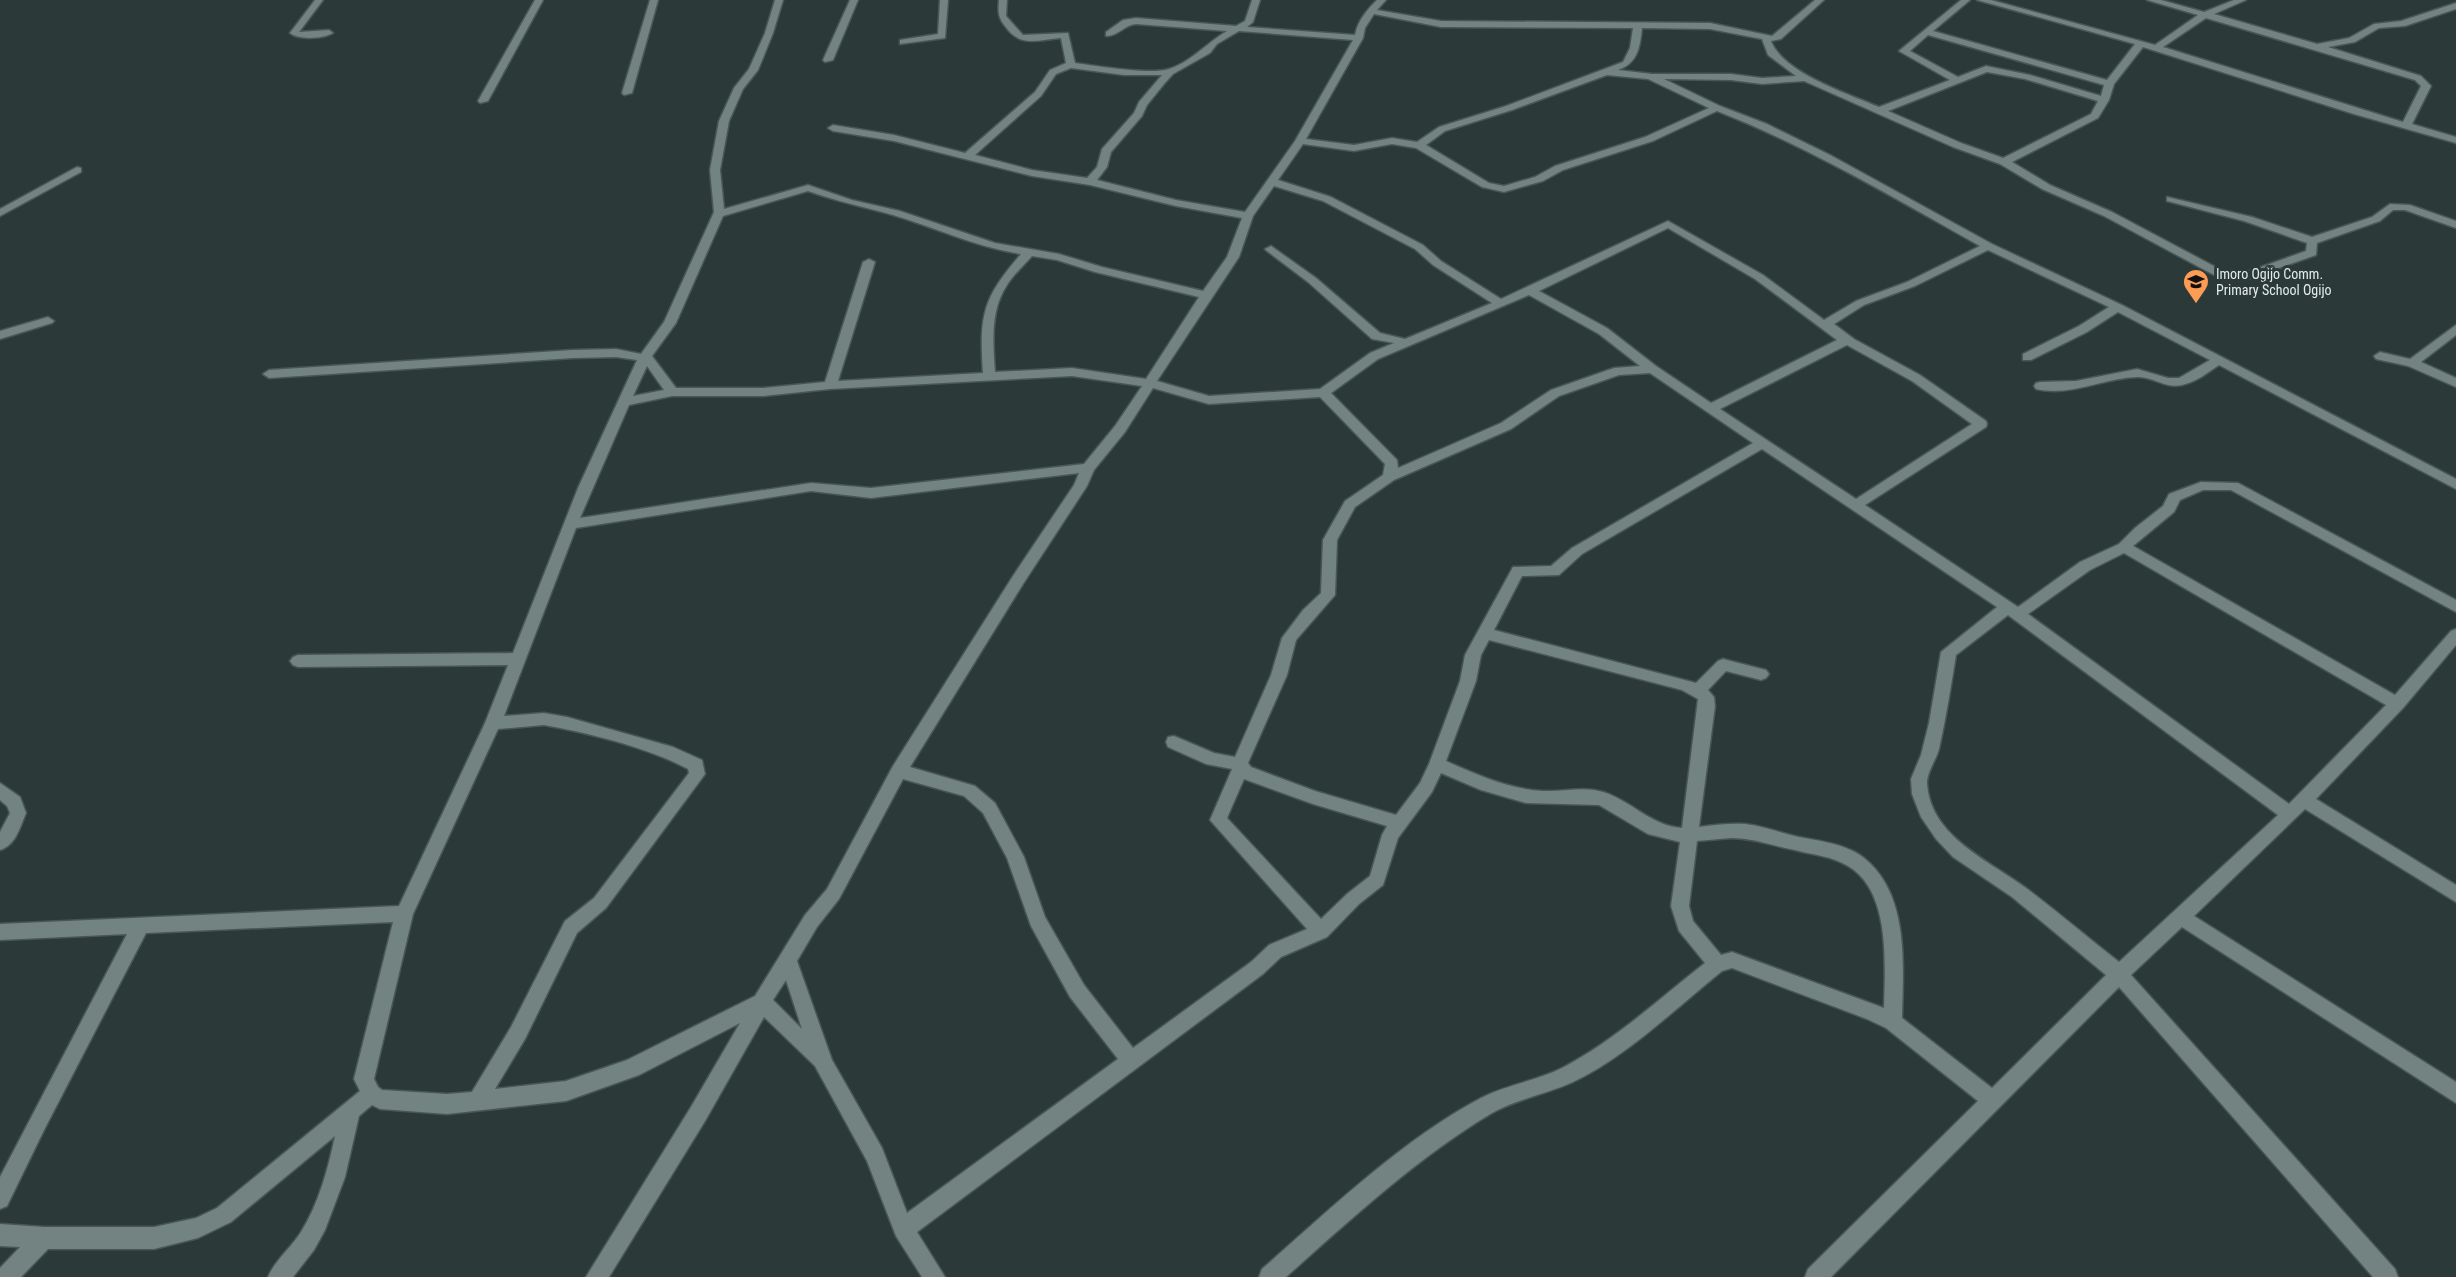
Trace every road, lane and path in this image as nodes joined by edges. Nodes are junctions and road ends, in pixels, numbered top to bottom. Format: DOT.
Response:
graph roads {
  1 [pos="319,0"];
  2 [pos="539,0"];
  3 [pos="654,0"];
  4 [pos="779,0"];
  5 [pos="854,0"];
  6 [pos="944,0"];
  7 [pos="1003,0"];
  8 [pos="1257,0"];
  9 [pos="1382,0"];
  10 [pos="1820,0"];
  11 [pos="1966,0"];
  12 [pos="1982,0"];
  13 [pos="2151,0"];
  14 [pos="2242,0"];
  15 [pos="2456,6"];
  16 [pos="1371,11"];
  17 [pos="2204,15"];
  18 [pos="1638,26"];
  19 [pos="1235,29"];
  20 [pos="1926,32"];
  21 [pos="329,33"];
  22 [pos="1109,34"];
  23 [pos="1359,38"];
  24 [pos="1766,39"];
  25 [pos="903,42"];
  26 [pos="2141,43"];
  27 [pos="2315,47"];
  28 [pos="2156,48"];
  29 [pos="828,60"];
  30 [pos="1627,64"];
  31 [pos="1071,65"];
  32 [pos="1170,72"];
  33 [pos="1606,72"];
  34 [pos="1645,76"];
  35 [pos="1804,78"];
  36 [pos="1959,81"];
  37 [pos="2109,84"];
  38 [pos="627,93"];
  39 [pos="2104,100"];
  40 [pos="483,101"];
  41 [pos="1717,108"];
  42 [pos="1881,110"];
  43 [pos="2406,126"];
  44 [pos="833,128"];
  45 [pos="2456,140"];
  46 [pos="1300,141"];
  47 [pos="1419,145"];
  48 [pos="968,156"];
  49 [pos="1826,157"];
  50 [pos="1810,162"];
  51 [pos="2004,162"];
  52 [pos="77,170"];
  53 [pos="1090,182"];
  54 [pos="1272,182"];
  55 [pos="2172,199"];
  56 [pos="0,213"];
  57 [pos="718,214"];
  58 [pos="1248,216"];
  59 [pos="2456,225"];
  60 [pos="2312,240"];
  61 [pos="1988,246"];
  62 [pos="1271,249"];
  63 [pos="1029,252"];
  64 [pos="869,262"];
  65 [pos="1530,291"];
  66 [pos="1206,295"];
  67 [pos="1500,303"];
  68 [pos="2118,307"];
  69 [pos="48,321"];
  70 [pos="2456,329"];
  71 [pos="0,335"];
  72 [pos="1376,336"];
  73 [pos="1404,342"];
  74 [pos="1374,356"];
  75 [pos="2380,356"];
  76 [pos="645,357"];
  77 [pos="2027,357"];
  78 [pos="2218,360"];
  79 [pos="2412,363"];
  80 [pos="1652,369"];
  81 [pos="269,374"];
  82 [pos="989,378"];
  83 [pos="1151,382"];
  84 [pos="2456,383"];
  85 [pos="830,385"];
  86 [pos="2040,386"];
  87 [pos="672,392"];
  88 [pos="1323,393"];
  89 [pos="624,402"];
  90 [pos="1710,409"];
  91 [pos="1760,444"];
  92 [pos="1088,468"];
  93 [pos="1389,477"];
  94 [pos="2456,485"];
  95 [pos="1856,505"];
  96 [pos="571,524"];
  97 [pos="2124,547"];
  98 [pos="2456,607"];
  99 [pos="2013,611"];
  100 [pos="1485,633"];
  101 [pos="2456,635"];
  102 [pos="518,659"];
  103 [pos="298,662"];
  104 [pos="1761,674"];
  105 [pos="1698,690"];
  106 [pos="2397,704"];
  107 [pos="493,723"];
  108 [pos="1174,742"];
  109 [pos="1437,764"];
  110 [pos="1240,766"];
  111 [pos="900,771"];
  112 [pos="0,790"];
  113 [pos="2304,800"];
  114 [pos="2290,814"];
  115 [pos="1400,823"];
  116 [pos="1689,834"];
  117 [pos="0,843"];
  118 [pos="2456,894"];
  119 [pos="404,914"];
  120 [pos="2181,917"];
  121 [pos="141,926"];
  122 [pos="1321,931"];
  123 [pos="0,932"];
  124 [pos="788,960"];
  125 [pos="1717,964"];
  126 [pos="2120,974"];
  127 [pos="762,1002"];
  128 [pos="1893,1022"];
  129 [pos="1132,1062"];
  130 [pos="824,1064"];
  131 [pos="2456,1093"];
  132 [pos="371,1094"];
  133 [pos="1992,1100"];
  134 [pos="477,1101"];
  135 [pos="350,1114"];
  136 [pos="0,1199"];
  137 [pos="903,1229"];
  138 [pos="0,1235"];
  139 [pos="44,1238"];
  140 [pos="6,1277"];
  141 [pos="279,1277"];
  142 [pos="597,1277"];
  143 [pos="934,1277"];
  144 [pos="1270,1277"];
  145 [pos="1816,1277"];
  146 [pos="2387,1277"];
  1 -- 21 [label="street"];
  2 -- 40 [label="street"];
  3 -- 38 [label="street"];
  4 -- 57 [label="street"];
  5 -- 29 [label="street"];
  6 -- 25 [label="street"];
  7 -- 31 [label="street"];
  8 -- 19 [label="street"];
  9 -- 16 [label="street"];
  10 -- 24 [label="street"];
  11 -- 20 [label="street"];
  12 -- 26 [label="street"];
  13 -- 17 [label="street"];
  14 -- 17 [label="street"];
  15 -- 27 [label="street"];
  16 -- 18 [label="street"];
  16 -- 23 [label="street"];
  17 -- 27 [label="street"];
  17 -- 28 [label="street"];
  18 -- 24 [label="street"];
  18 -- 30 [label="street"];
  19 -- 22 [label="street"];
  19 -- 23 [label="street"];
  19 -- 32 [label="street"];
  20 -- 36 [label="street"];
  20 -- 37 [label="street"];
  23 -- 46 [label="street"];
  24 -- 35 [label="street"];
  26 -- 28 [label="street"];
  26 -- 37 [label="street"];
  27 -- 43 [label="street"];
  28 -- 43 [label="street"];
  30 -- 33 [label="street"];
  30 -- 34 [label="street"];
  31 -- 32 [label="street"];
  31 -- 48 [label="street"];
  32 -- 53 [label="street"];
  33 -- 34 [label="street"];
  33 -- 47 [label="street"];
  34 -- 35 [label="street"];
  34 -- 41 [label="street"];
  35 -- 42 [label="street"];
  36 -- 39 [label="street"];
  36 -- 42 [label="street"];
  37 -- 39 [label="street"];
  39 -- 51 [label="street"];
  41 -- 47 [label="street"];
  41 -- 49 [label="street"];
  42 -- 51 [label="street"];
  43 -- 45 [label="street"];
  44 -- 48 [label="street"];
  46 -- 47 [label="street"];
  46 -- 54 [label="street"];
  48 -- 53 [label="street"];
  49 -- 50 [label="street"];
  49 -- 61 [label="street"];
  51 -- 60 [label="street"];
  52 -- 56 [label="street"];
  53 -- 58 [label="street"];
  54 -- 58 [label="street"];
  54 -- 67 [label="street"];
  55 -- 60 [label="street"];
  57 -- 63 [label="street"];
  57 -- 76 [label="street"];
  58 -- 66 [label="street"];
  59 -- 60 [label="street"];
  61 -- 68 [label="street"];
  61 -- 95 [label="street"];
  62 -- 72 [label="street"];
  63 -- 66 [label="street"];
  63 -- 82 [label="street"];
  64 -- 85 [label="street"];
  65 -- 67 [label="street"];
  65 -- 80 [label="street"];
  65 -- 90 [label="street"];
  66 -- 83 [label="street"];
  67 -- 73 [label="street"];
  68 -- 77 [label="street"];
  68 -- 78 [label="street"];
  69 -- 71 [label="street"];
  70 -- 79 [label="street"];
  72 -- 73 [label="street"];
  72 -- 74 [label="street"];
  73 -- 74 [label="street"];
  74 -- 88 [label="street"];
  75 -- 79 [label="street"];
  76 -- 81 [label="street"];
  76 -- 87 [label="street"];
  76 -- 89 [label="street"];
  78 -- 86 [label="street"];
  78 -- 94 [label="street"];
  79 -- 84 [label="street"];
  80 -- 90 [label="street"];
  80 -- 93 [label="street"];
  82 -- 83 [label="street"];
  82 -- 85 [label="street"];
  83 -- 88 [label="street"];
  83 -- 92 [label="street"];
  85 -- 87 [label="street"];
  87 -- 89 [label="street"];
  88 -- 93 [label="street"];
  89 -- 96 [label="street"];
  90 -- 91 [label="street"];
  91 -- 95 [label="street"];
  91 -- 100 [label="street"];
  92 -- 96 [label="street"];
  92 -- 111 [label="street"];
  93 -- 110 [label="street"];
  95 -- 99 [label="street"];
  96 -- 102 [label="street"];
  97 -- 98 [label="street"];
  97 -- 99 [label="street"];
  97 -- 106 [label="street"];
  99 -- 114 [label="street"];
  99 -- 126 [label="street"];
  100 -- 105 [label="street"];
  100 -- 109 [label="street"];
  101 -- 106 [label="street"];
  102 -- 103 [label="street"];
  102 -- 107 [label="street"];
  104 -- 105 [label="street"];
  105 -- 116 [label="street"];
  106 -- 113 [label="street"];
  107 -- 119 [label="street"];
  107 -- 134 [label="street"];
  108 -- 110 [label="street"];
  109 -- 115 [label="street"];
  109 -- 116 [label="street"];
  110 -- 115 [label="street"];
  110 -- 122 [label="street"];
  111 -- 124 [label="street"];
  111 -- 129 [label="street"];
  112 -- 117 [label="street"];
  113 -- 114 [label="street"];
  113 -- 118 [label="street"];
  114 -- 120 [label="street"];
  115 -- 122 [label="street"];
  116 -- 125 [label="street"];
  116 -- 128 [label="street"];
  119 -- 121 [label="street"];
  119 -- 132 [label="street"];
  120 -- 126 [label="street"];
  120 -- 131 [label="street"];
  121 -- 123 [label="street"];
  121 -- 136 [label="street"];
  122 -- 129 [label="street"];
  124 -- 127 [label="street"];
  124 -- 130 [label="street"];
  125 -- 128 [label="street"];
  125 -- 144 [label="street"];
  126 -- 133 [label="street"];
  126 -- 146 [label="street"];
  127 -- 130 [label="street"];
  127 -- 134 [label="street"];
  127 -- 142 [label="street"];
  128 -- 133 [label="street"];
  129 -- 137 [label="street"];
  130 -- 137 [label="street"];
  132 -- 134 [label="street"];
  132 -- 135 [label="street"];
  133 -- 145 [label="street"];
  135 -- 139 [label="street"];
  135 -- 141 [label="street"];
  137 -- 143 [label="street"];
  138 -- 139 [label="street"];
  139 -- 140 [label="street"];
}
